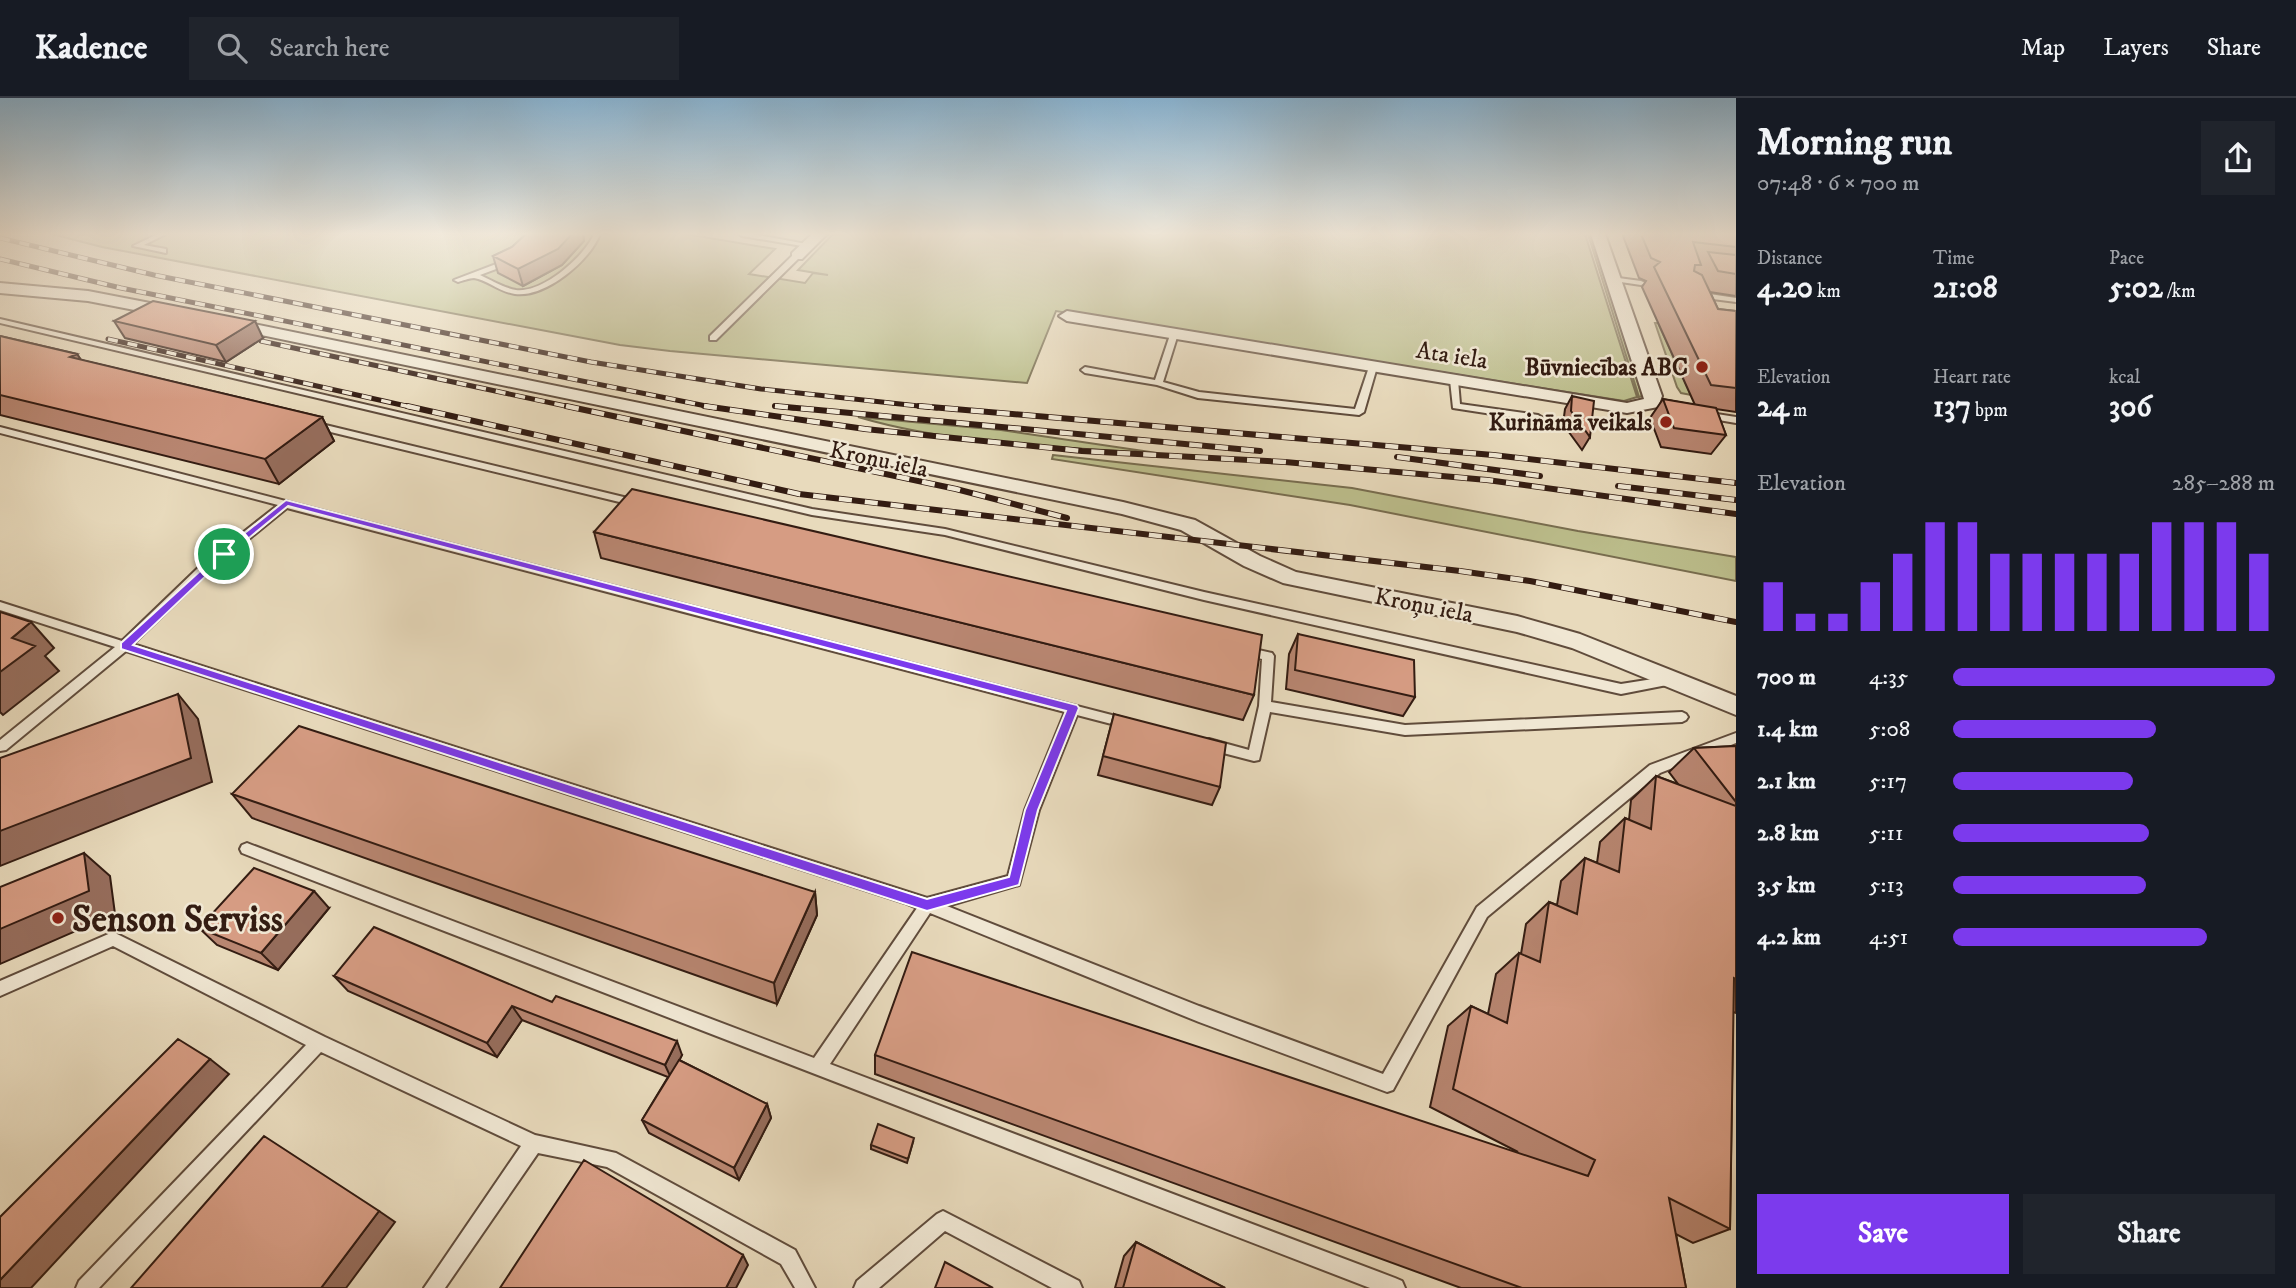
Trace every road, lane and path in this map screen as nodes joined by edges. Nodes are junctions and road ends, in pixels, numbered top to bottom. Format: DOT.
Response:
graph roads {
  1 [pos="17,290"];
  2 [pos="510,290"];
  3 [pos="532,290"];
  4 [pos="762,290"];
  5 [pos="1618,290"];
  6 [pos="1698,290"];
  7 [pos="1736,300"];
  8 [pos="1067,316"];
  9 [pos="0,321"];
  10 [pos="1174,334"];
  11 [pos="713,338"];
  12 [pos="1373,367"];
  13 [pos="1085,370"];
  14 [pos="1454,380"];
  15 [pos="1158,383"];
  16 [pos="1690,413"];
  17 [pos="1538,418"];
  18 [pos="1736,420"];
  19 [pos="294,421"];
  20 [pos="4,434"];
  21 [pos="286,503"];
  22 [pos="645,506"];
  23 [pos="0,606"];
  24 [pos="124,646"];
  25 [pos="1227,646"];
  26 [pos="1674,679"];
  27 [pos="1265,706"];
  28 [pos="1736,706"];
  29 [pos="1073,708"];
  30 [pos="1682,717"];
  31 [pos="1138,725"];
  32 [pos="1736,738"];
  33 [pos="1202,742"];
  34 [pos="0,746"];
  35 [pos="247,849"];
  36 [pos="927,905"];
  37 [pos="0,989"];
  38 [pos="319,1042"];
  39 [pos="818,1067"];
  40 [pos="534,1143"];
  41 [pos="86,1288"];
  42 [pos="434,1288"];
  43 [pos="805,1288"];
  44 [pos="864,1288"];
  45 [pos="1072,1288"];
  46 [pos="1395,1288"];
  1 -- 26 [label="street, Kroņu iela"];
  2 -- 3 [label="lane"];
  4 -- 11 [label="lane"];
  5 -- 14 [label="street, Ata iela"];
  6 -- 7 [label="lane"];
  8 -- 10 [label="street, Ata iela"];
  9 -- 26 [label="lane"];
  10 -- 12 [label="street, Ata iela"];
  10 -- 15 [label="lane"];
  12 -- 14 [label="street, Ata iela"];
  12 -- 15 [label="lane"];
  13 -- 15 [label="lane"];
  14 -- 17 [label="lane"];
  16 -- 18 [label="lane"];
  19 -- 22 [label="lane"];
  20 -- 21 [label="lane"];
  21 -- 24 [label="lane"];
  21 -- 29 [label="lane"];
  23 -- 24 [label="lane"];
  24 -- 34 [label="lane"];
  24 -- 36 [label="lane"];
  25 -- 27 [label="lane"];
  26 -- 28 [label="street, Kroņu iela"];
  27 -- 30 [label="lane"];
  27 -- 33 [label="lane"];
  29 -- 31 [label="lane"];
  29 -- 36 [label="lane"];
  32 -- 36 [label="lane"];
  35 -- 39 [label="lane"];
  36 -- 39 [label="lane"];
  37 -- 38 [label="lane"];
  38 -- 40 [label="lane"];
  38 -- 41 [label="lane"];
  39 -- 46 [label="lane"];
  40 -- 42 [label="lane"];
  40 -- 43 [label="lane"];
  44 -- 45 [label="lane"];
}
